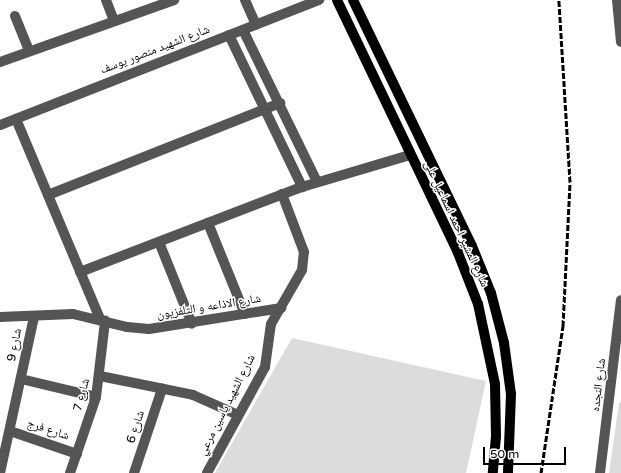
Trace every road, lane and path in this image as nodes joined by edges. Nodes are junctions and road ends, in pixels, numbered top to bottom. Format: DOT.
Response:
graph roads {
  1 [pos="106,0"];
  2 [pos="174,0"];
  3 [pos="245,0"];
  4 [pos="319,0"];
  5 [pos="337,0"];
  6 [pos="353,0"];
  7 [pos="617,0"];
  8 [pos="15,16"];
  9 [pos="114,21"];
  10 [pos="256,25"];
  11 [pos="243,30"];
  12 [pos="229,35"];
  13 [pos="621,42"];
  14 [pos="29,51"];
  15 [pos="0,62"];
  16 [pos="280,103"];
  17 [pos="266,109"];
  18 [pos="16,119"];
  19 [pos="0,125"];
  20 [pos="410,155"];
  21 [pos="316,182"];
  22 [pos="302,187"];
  23 [pos="282,194"];
  24 [pos="48,195"];
  25 [pos="208,223"];
  26 [pos="159,242"];
  27 [pos="80,272"];
  28 [pos="492,297"];
  29 [pos="621,300"];
  30 [pos="478,304"];
  31 [pos="281,308"];
  32 [pos="245,314"];
  33 [pos="0,317"];
  34 [pos="34,317"];
  35 [pos="102,320"];
  36 [pos="192,324"];
  37 [pos="100,376"];
  38 [pos="21,379"];
  39 [pos="162,389"];
  40 [pos="96,397"];
  41 [pos="238,415"];
  42 [pos="10,431"];
  43 [pos="77,454"];
  44 [pos="0,473"];
  45 [pos="70,473"];
  46 [pos="134,473"];
  47 [pos="207,473"];
  48 [pos="493,473"];
  49 [pos="508,473"];
  50 [pos="600,473"];
  1 -- 9 [label="street"];
  2 -- 9 [label="street"];
  3 -- 10 [label="street"];
  4 -- 10 [label="street, شارع الشهيد منصور يوسف"];
  5 -- 20 [label="main road, شارع المشير احمد اسماعيل على"];
  6 -- 28 [label="main road, شارع المشير احمد اسماعيل على"];
  7 -- 13 [label="street"];
  8 -- 14 [label="street"];
  9 -- 14 [label="street"];
  10 -- 11 [label="street, شارع الشهيد منصور يوسف"];
  11 -- 12 [label="street, شارع الشهيد منصور يوسف"];
  11 -- 16 [label="street"];
  12 -- 17 [label="street"];
  12 -- 18 [label="street, شارع الشهيد منصور يوسف"];
  14 -- 15 [label="street"];
  16 -- 17 [label="street"];
  16 -- 21 [label="street"];
  17 -- 22 [label="street"];
  17 -- 24 [label="street"];
  18 -- 19 [label="street, شارع الشهيد منصور يوسف"];
  18 -- 24 [label="street"];
  20 -- 21 [label="street"];
  20 -- 30 [label="main road, شارع المشير احمد اسماعيل على"];
  21 -- 22 [label="street"];
  22 -- 23 [label="street"];
  23 -- 25 [label="street"];
  23 -- 31 [label="street, شارع الشهيد ياسين مرعي"];
  24 -- 27 [label="street"];
  25 -- 26 [label="street"];
  25 -- 32 [label="street"];
  26 -- 27 [label="street"];
  26 -- 36 [label="street"];
  27 -- 35 [label="street"];
  28 -- 30 [label="main road"];
  28 -- 49 [label="main road, شارع المشير احمد اسماعيل على"];
  29 -- 50 [label="street, شارع النجده"];
  30 -- 48 [label="main road, شارع المشير احمد اسماعيل على"];
  31 -- 32 [label="street, شارع الاذاعه و التلفزيون"];
  31 -- 41 [label="street, شارع الشهيد ياسين مرعي"];
  32 -- 36 [label="street, شارع الاذاعه و التلفزيون"];
  33 -- 34 [label="street, شارع الاذاعه و التلفزيون"];
  34 -- 35 [label="street, شارع الاذاعه و التلفزيون"];
  34 -- 38 [label="street, شارع 9"];
  35 -- 36 [label="street, شارع الاذاعه و التلفزيون"];
  35 -- 37 [label="street, شارع 7"];
  37 -- 39 [label="street"];
  37 -- 40 [label="street, شارع 7"];
  38 -- 40 [label="street"];
  38 -- 42 [label="street, شارع 9"];
  39 -- 41 [label="street"];
  39 -- 46 [label="street, شارع 6"];
  40 -- 43 [label="street, شارع 7"];
  41 -- 47 [label="street, شارع الشهيد ياسين مرعي"];
  42 -- 43 [label="street, شارع فرج"];
  42 -- 44 [label="street, شارع 9"];
  43 -- 45 [label="street, شارع 7"];
}
